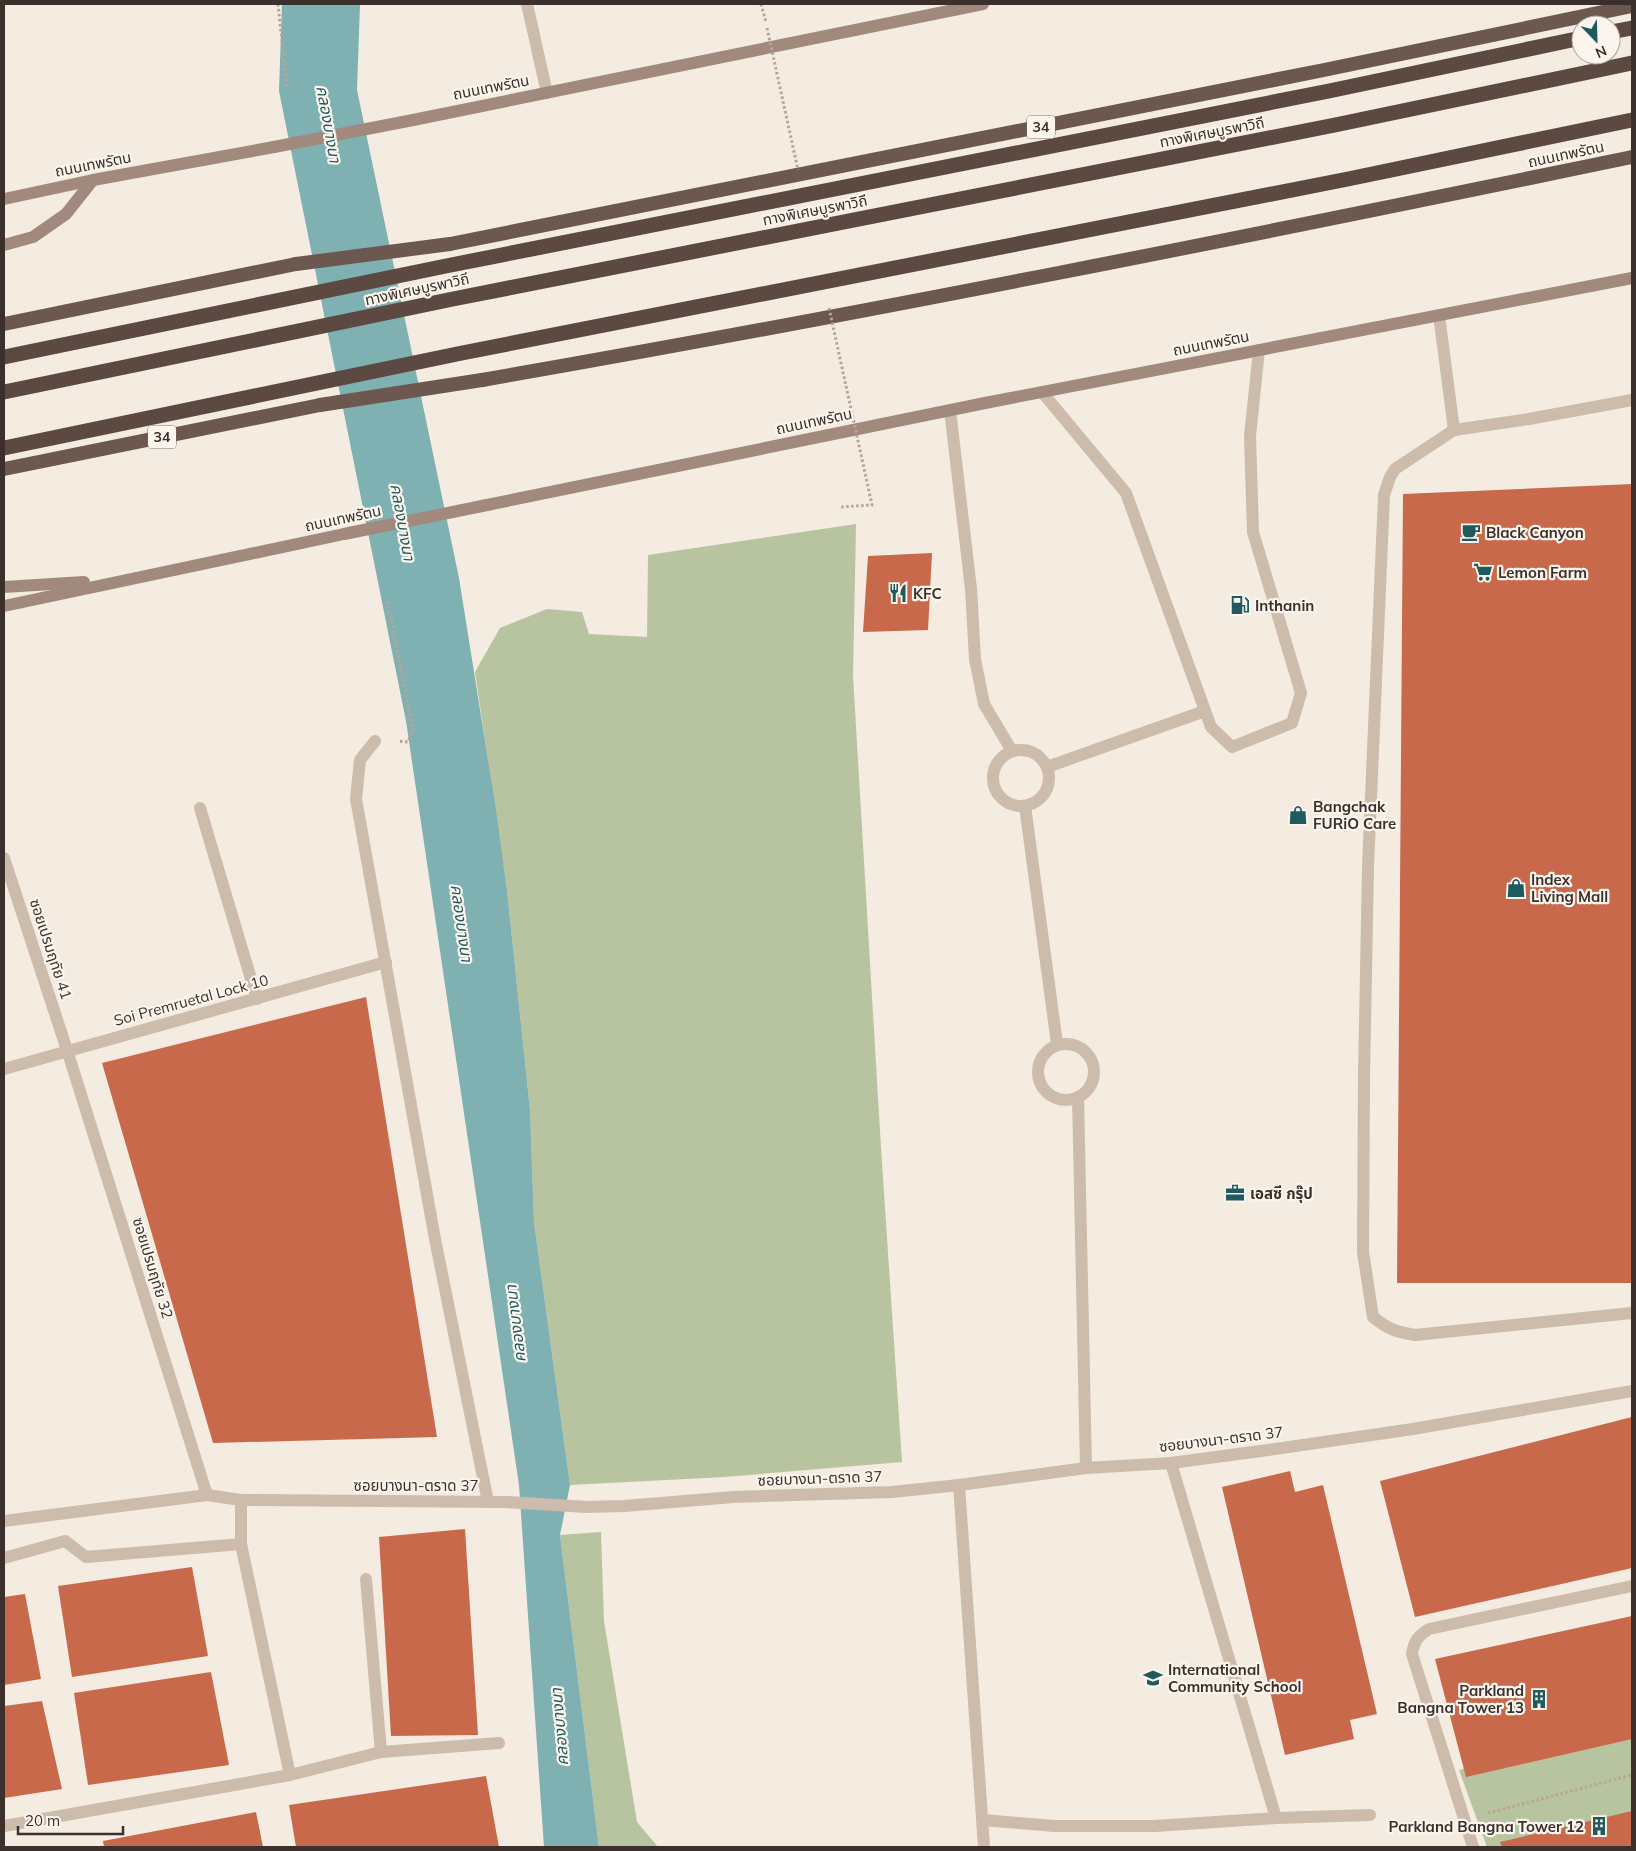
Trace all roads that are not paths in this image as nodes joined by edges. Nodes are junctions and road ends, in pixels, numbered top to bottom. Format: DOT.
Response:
graph roads {
  1 [pos="527,4"];
  2 [pos="983,4"];
  3 [pos="1632,6"];
  4 [pos="1571,40"];
  5 [pos="1632,63"];
  6 [pos="546,93"];
  7 [pos="1632,120"];
  8 [pos="1632,157"];
  9 [pos="93,180"];
  10 [pos="4,199"];
  11 [pos="4,245"];
  12 [pos="1632,278"];
  13 [pos="1439,315"];
  14 [pos="4,324"];
  15 [pos="1259,350"];
  16 [pos="4,357"];
  17 [pos="4,392"];
  18 [pos="1042,392"];
  19 [pos="1632,400"];
  20 [pos="950,410"];
  21 [pos="1454,430"];
  22 [pos="4,448"];
  23 [pos="4,469"];
  24 [pos="129,579"];
  25 [pos="4,587"];
  26 [pos="4,606"];
  27 [pos="1205,711"];
  28 [pos="375,741"];
  29 [pos="1012,751"];
  30 [pos="1048,767"];
  31 [pos="1025,806"];
  32 [pos="200,808"];
  33 [pos="4,858"];
  34 [pos="386,962"];
  35 [pos="257,999"];
  36 [pos="1057,1044"];
  37 [pos="67,1050"];
  38 [pos="4,1069"];
  39 [pos="1078,1097"];
  40 [pos="1632,1313"];
  41 [pos="1632,1391"];
  42 [pos="1171,1463"];
  43 [pos="1086,1468"];
  44 [pos="959,1485"];
  45 [pos="207,1495"];
  46 [pos="241,1500"];
  47 [pos="488,1502"];
  48 [pos="4,1520"];
  49 [pos="241,1544"];
  50 [pos="4,1558"];
  51 [pos="366,1579"];
  52 [pos="1632,1586"];
  53 [pos="498,1743"];
  54 [pos="381,1752"];
  55 [pos="290,1775"];
  56 [pos="1370,1815"];
  57 [pos="1276,1818"];
  58 [pos="983,1820"];
  59 [pos="4,1826"];
  60 [pos="984,1847"];
  61 [pos="1472,1847"];
  1 -- 6 [label="street"];
  2 -- 6 [label="main road, ถนนเทพรัตน"];
  3 -- 14 [label="highway, 34, bridge"];
  4 -- 16 [label="highway, bridge"];
  5 -- 17 [label="highway, ทางพิเศษบูรพาวิถี, bridge"];
  6 -- 9 [label="main road, ถนนเทพรัตน, bridge"];
  7 -- 22 [label="highway, bridge"];
  8 -- 23 [label="highway, ถนนเทพรัตน / 34, bridge"];
  9 -- 10 [label="main road, ถนนเทพรัตน"];
  9 -- 11 [label="main road"];
  12 -- 13 [label="main road, ถนนเทพรัตน"];
  13 -- 15 [label="main road, ถนนเทพรัตน"];
  13 -- 21 [label="street"];
  15 -- 18 [label="main road, ถนนเทพรัตน"];
  15 -- 27 [label="street"];
  18 -- 20 [label="main road, ถนนเทพรัตน"];
  18 -- 27 [label="street"];
  19 -- 21 [label="street"];
  20 -- 24 [label="main road, ถนนเทพรัตน, bridge"];
  20 -- 29 [label="street"];
  21 -- 40 [label="street"];
  24 -- 25 [label="main road"];
  24 -- 26 [label="main road, ถนนเทพรัตน"];
  27 -- 30 [label="street"];
  28 -- 34 [label="street"];
  29 -- 30 [label="street"];
  29 -- 31 [label="street"];
  30 -- 31 [label="street"];
  31 -- 36 [label="street"];
  32 -- 35 [label="street"];
  33 -- 37 [label="street, ซอยเปรมฤทัย 41"];
  34 -- 35 [label="street, Soi Premruetal Lock 10"];
  34 -- 47 [label="street"];
  35 -- 37 [label="street, Soi Premruetal Lock 10"];
  36 -- 39 [label="street"];
  36 -- 39 [label="street"];
  37 -- 38 [label="street, Soi Premruetal Lock 10"];
  37 -- 45 [label="street, ซอยเปรมฤทัย 32"];
  39 -- 43 [label="street"];
  41 -- 42 [label="street, ซอยบางนา-ตราด 37"];
  42 -- 43 [label="street, ซอยบางนา-ตราด 37"];
  42 -- 57 [label="street"];
  43 -- 44 [label="street, ซอยบางนา-ตราด 37"];
  44 -- 47 [label="street, ซอยบางนา-ตราด 37"];
  44 -- 58 [label="street"];
  45 -- 46 [label="street, ซอยบางนา-ตราด 37"];
  45 -- 48 [label="street, ซอยบางนา-ตราด 37"];
  46 -- 47 [label="street, ซอยบางนา-ตราด 37"];
  46 -- 49 [label="street"];
  49 -- 50 [label="street"];
  49 -- 55 [label="street"];
  51 -- 54 [label="street"];
  52 -- 61 [label="street"];
  53 -- 54 [label="street"];
  54 -- 55 [label="street"];
  55 -- 59 [label="street"];
  56 -- 57 [label="street"];
  57 -- 58 [label="street"];
  58 -- 60 [label="street"];
}
